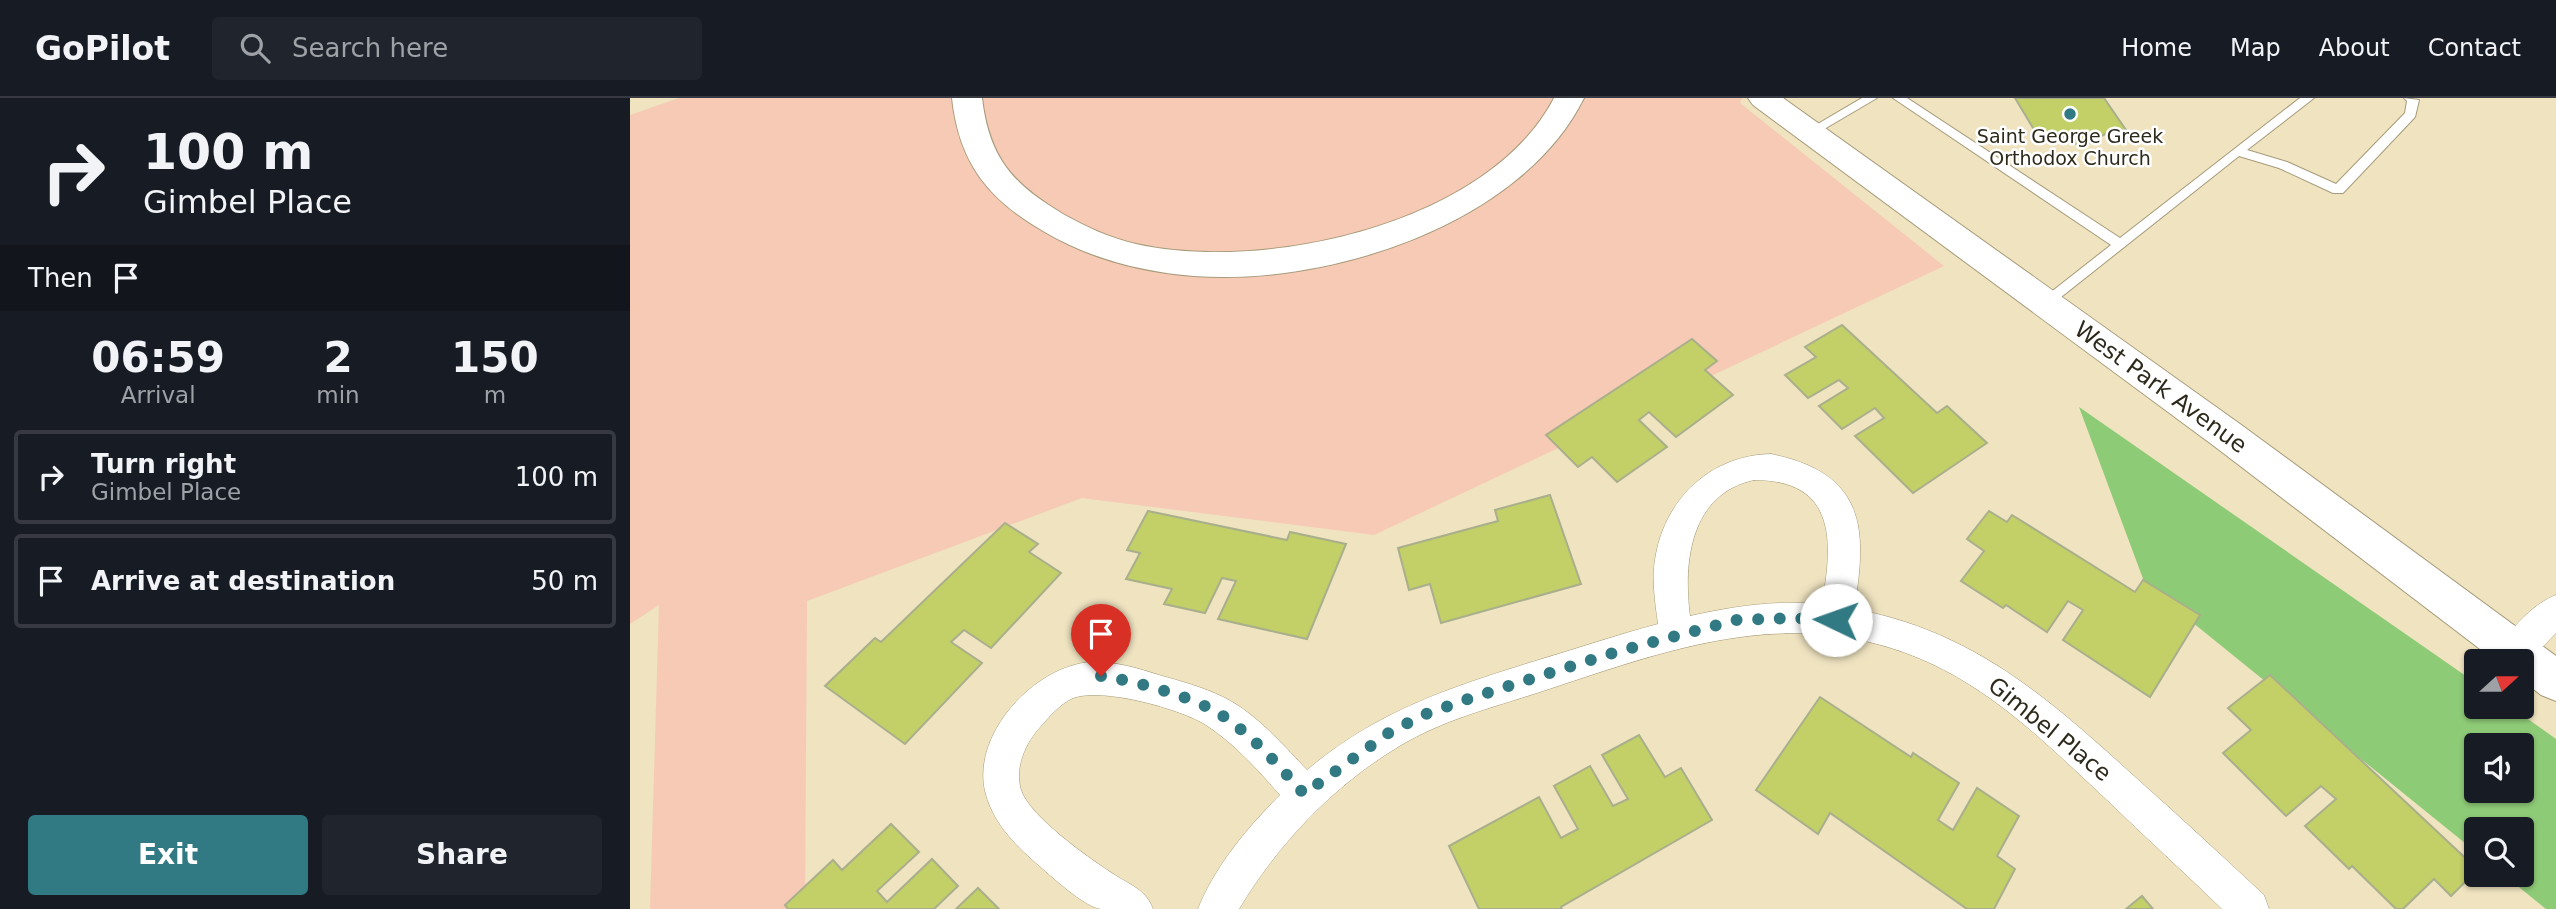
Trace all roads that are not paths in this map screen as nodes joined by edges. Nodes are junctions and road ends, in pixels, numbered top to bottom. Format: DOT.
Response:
graph roads {
  1 [pos="967,98"];
  2 [pos="1569,98"];
  3 [pos="1871,98"];
  4 [pos="1899,98"];
  5 [pos="2308,98"];
  6 [pos="2410,98"];
  7 [pos="1767,100"];
  8 [pos="1810,132"];
  9 [pos="2237,151"];
  10 [pos="2121,245"];
  11 [pos="2046,304"];
  12 [pos="2556,610"];
  13 [pos="1836,620"];
  14 [pos="1676,635"];
  15 [pos="2512,649"];
  16 [pos="2517,649"];
  17 [pos="2534,665"];
  18 [pos="2556,681"];
  19 [pos="1304,794"];
  20 [pos="1134,909"];
  21 [pos="1217,909"];
  22 [pos="2250,909"];
  1 -- 2 [label="main road"];
  3 -- 8 [label="lane"];
  4 -- 10 [label="lane"];
  5 -- 9 [label="lane"];
  6 -- 9 [label="lane"];
  7 -- 8 [label="main road, West Park Avenue"];
  8 -- 11 [label="main road, West Park Avenue"];
  9 -- 10 [label="lane"];
  10 -- 11 [label="lane"];
  11 -- 15 [label="main road, West Park Avenue"];
  12 -- 16 [label="street"];
  13 -- 14 [label="street, Gimbel Place"];
  13 -- 14 [label="street"];
  13 -- 22 [label="street, Gimbel Place"];
  14 -- 19 [label="street, Gimbel Place"];
  17 -- 18 [label="main road, West Park Avenue"];
  19 -- 20 [label="street"];
  19 -- 21 [label="street, Gimbel Place"];
}
